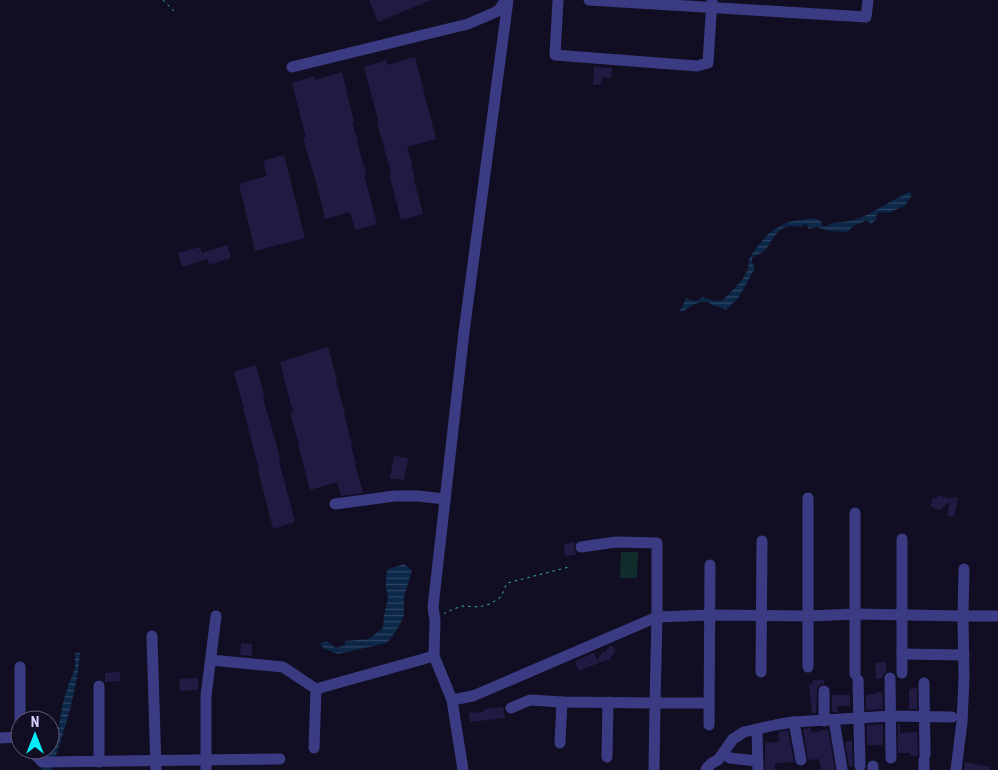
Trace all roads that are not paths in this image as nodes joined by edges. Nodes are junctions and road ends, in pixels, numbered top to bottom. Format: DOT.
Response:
graph roads {
  1 [pos="507,0"];
  2 [pos="558,0"];
  3 [pos="590,0"];
  4 [pos="868,0"];
  5 [pos="712,4"];
  6 [pos="292,67"];
  7 [pos="808,498"];
  8 [pos="445,500"];
  9 [pos="335,504"];
  10 [pos="855,513"];
  11 [pos="902,539"];
  12 [pos="762,541"];
  13 [pos="581,547"];
  14 [pos="710,565"];
  15 [pos="964,569"];
  16 [pos="855,614"];
  17 [pos="710,615"];
  18 [pos="761,615"];
  19 [pos="902,615"];
  20 [pos="216,616"];
  21 [pos="808,616"];
  22 [pos="963,616"];
  23 [pos="998,616"];
  24 [pos="657,617"];
  25 [pos="152,636"];
  26 [pos="902,654"];
  27 [pos="964,655"];
  28 [pos="434,656"];
  29 [pos="211,660"];
  30 [pos="808,667"];
  31 [pos="20,668"];
  32 [pos="761,672"];
  33 [pos="902,673"];
  34 [pos="890,678"];
  35 [pos="924,683"];
  36 [pos="99,686"];
  37 [pos="316,688"];
  38 [pos="824,691"];
  39 [pos="452,700"];
  40 [pos="562,702"];
  41 [pos="608,702"];
  42 [pos="655,703"];
  43 [pos="709,703"];
  44 [pos="510,708"];
  45 [pos="20,710"];
  46 [pos="891,716"];
  47 [pos="924,716"];
  48 [pos="952,717"];
  49 [pos="858,719"];
  50 [pos="829,721"];
  51 [pos="794,722"];
  52 [pos="709,724"];
  53 [pos="758,730"];
  54 [pos="560,743"];
  55 [pos="314,748"];
  56 [pos="723,753"];
  57 [pos="606,757"];
  58 [pos="891,758"];
  59 [pos="280,759"];
  60 [pos="40,760"];
  61 [pos="801,760"];
  62 [pos="99,762"];
  63 [pos="924,762"];
  64 [pos="156,765"];
  65 [pos="206,765"];
  66 [pos="758,766"];
  67 [pos="860,766"];
  68 [pos="842,769"];
  69 [pos="463,770"];
  70 [pos="654,770"];
  71 [pos="706,770"];
  72 [pos="956,770"];
  1 -- 6 [label="street"];
  1 -- 8 [label="street"];
  2 -- 5 [label="street"];
  3 -- 5 [label="street"];
  4 -- 5 [label="street"];
  7 -- 21 [label="street"];
  8 -- 9 [label="street"];
  8 -- 28 [label="street"];
  10 -- 16 [label="street"];
  11 -- 19 [label="street"];
  12 -- 18 [label="street"];
  13 -- 24 [label="street"];
  14 -- 17 [label="street"];
  15 -- 22 [label="street"];
  16 -- 19 [label="street"];
  16 -- 21 [label="street"];
  16 -- 49 [label="street"];
  17 -- 18 [label="street"];
  17 -- 24 [label="street"];
  17 -- 43 [label="street"];
  18 -- 21 [label="street"];
  18 -- 32 [label="street"];
  19 -- 22 [label="street"];
  19 -- 26 [label="street"];
  20 -- 29 [label="street"];
  21 -- 30 [label="street"];
  22 -- 23 [label="street"];
  22 -- 27 [label="street"];
  24 -- 39 [label="street"];
  24 -- 42 [label="street"];
  25 -- 64 [label="street"];
  26 -- 27 [label="street"];
  26 -- 33 [label="street"];
  27 -- 72 [label="street"];
  28 -- 37 [label="street"];
  28 -- 39 [label="street"];
  29 -- 37 [label="street"];
  29 -- 65 [label="street"];
  31 -- 45 [label="street"];
  34 -- 46 [label="street"];
  35 -- 47 [label="street"];
  36 -- 62 [label="street"];
  37 -- 55 [label="street"];
  38 -- 50 [label="street"];
  39 -- 69 [label="street"];
  40 -- 41 [label="street"];
  40 -- 44 [label="street"];
  40 -- 54 [label="street"];
  41 -- 42 [label="street"];
  41 -- 57 [label="street"];
  42 -- 43 [label="street"];
  42 -- 70 [label="street"];
  43 -- 52 [label="street"];
  46 -- 47 [label="street"];
  46 -- 49 [label="street"];
  46 -- 58 [label="street"];
  47 -- 48 [label="street"];
  47 -- 63 [label="street"];
  49 -- 50 [label="street"];
  49 -- 67 [label="street"];
  50 -- 51 [label="street"];
  50 -- 68 [label="street"];
  51 -- 53 [label="street"];
  51 -- 61 [label="street"];
  53 -- 56 [label="street"];
  53 -- 66 [label="street"];
  56 -- 66 [label="street"];
  56 -- 71 [label="street"];
  59 -- 65 [label="street"];
  60 -- 62 [label="street"];
  62 -- 64 [label="street"];
  64 -- 65 [label="street"];
}
